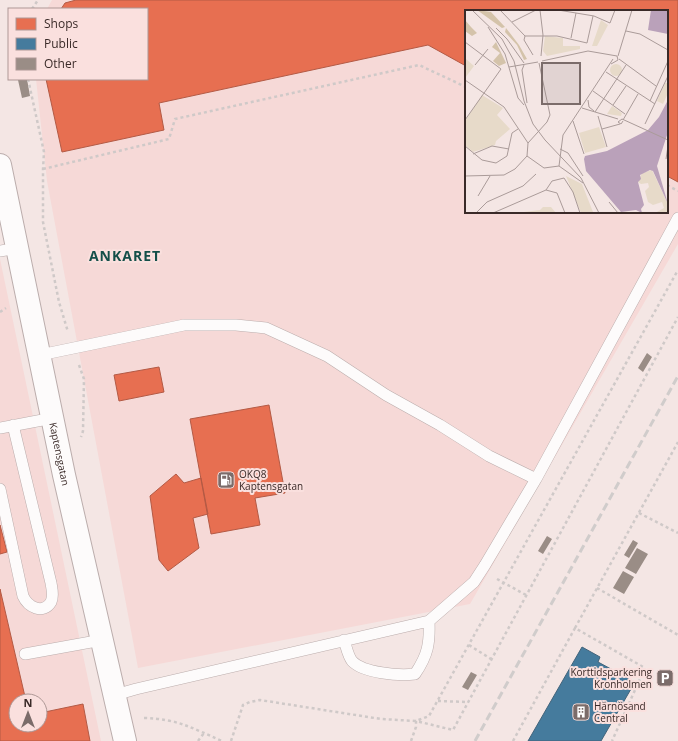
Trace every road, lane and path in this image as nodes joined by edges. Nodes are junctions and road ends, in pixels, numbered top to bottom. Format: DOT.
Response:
graph roads {
  1 [pos="28,80"];
  2 [pos="465,87"];
  3 [pos="0,165"];
  4 [pos="43,169"];
  5 [pos="668,186"];
  6 [pos="678,191"];
  7 [pos="678,218"];
  8 [pos="9,250"];
  9 [pos="678,317"];
  10 [pos="74,348"];
  11 [pos="40,355"];
  12 [pos="53,418"];
  13 [pos="13,425"];
  14 [pos="0,428"];
  15 [pos="678,442"];
  16 [pos="80,443"];
  17 [pos="536,479"];
  18 [pos="0,489"];
  19 [pos="639,513"];
  20 [pos="678,533"];
  21 [pos="482,570"];
  22 [pos="597,588"];
  23 [pos="526,595"];
  24 [pos="429,621"];
  25 [pos="575,628"];
  26 [pos="678,635"];
  27 [pos="102,640"];
  28 [pos="344,640"];
  29 [pos="469,645"];
  30 [pos="25,654"];
  31 [pos="491,659"];
  32 [pos="136,689"];
  33 [pos="115,695"];
  34 [pos="438,701"];
  35 [pos="468,702"];
  36 [pos="204,733"];
  37 [pos="125,741"];
  38 [pos="198,741"];
  39 [pos="222,741"];
  40 [pos="411,741"];
  41 [pos="513,741"];
  42 [pos="612,741"];
  1 -- 4 [label="path"];
  2 -- 4 [label="path"];
  3 -- 8 [label="main road, Kaptensgatan"];
  4 -- 10 [label="path"];
  5 -- 6 [label="path"];
  7 -- 17 [label="lane"];
  8 -- 11 [label="main road, Kaptensgatan"];
  9 -- 23 [label="path"];
  10 -- 11 [label="lane"];
  10 -- 16 [label="path"];
  10 -- 17 [label="lane"];
  11 -- 12 [label="main road, Kaptensgatan"];
  12 -- 13 [label="lane"];
  12 -- 27 [label="main road, Kaptensgatan"];
  13 -- 14 [label="lane"];
  13 -- 18 [label="lane"];
  15 -- 19 [label="path"];
  17 -- 21 [label="lane"];
  19 -- 20 [label="path"];
  19 -- 22 [label="path"];
  21 -- 23 [label="path"];
  21 -- 24 [label="lane"];
  22 -- 25 [label="path"];
  22 -- 26 [label="path"];
  23 -- 31 [label="path"];
  24 -- 28 [label="lane"];
  24 -- 28 [label="lane"];
  25 -- 41 [label="path"];
  25 -- 42 [label="path"];
  27 -- 30 [label="lane"];
  27 -- 33 [label="main road, Kaptensgatan"];
  28 -- 32 [label="lane"];
  29 -- 31 [label="path"];
  31 -- 35 [label="path"];
  32 -- 33 [label="lane"];
  32 -- 36 [label="path"];
  33 -- 37 [label="main road, Kaptensgatan"];
  34 -- 35 [label="path"];
  35 -- 40 [label="path"];
  36 -- 38 [label="path"];
  36 -- 39 [label="path"];
}
